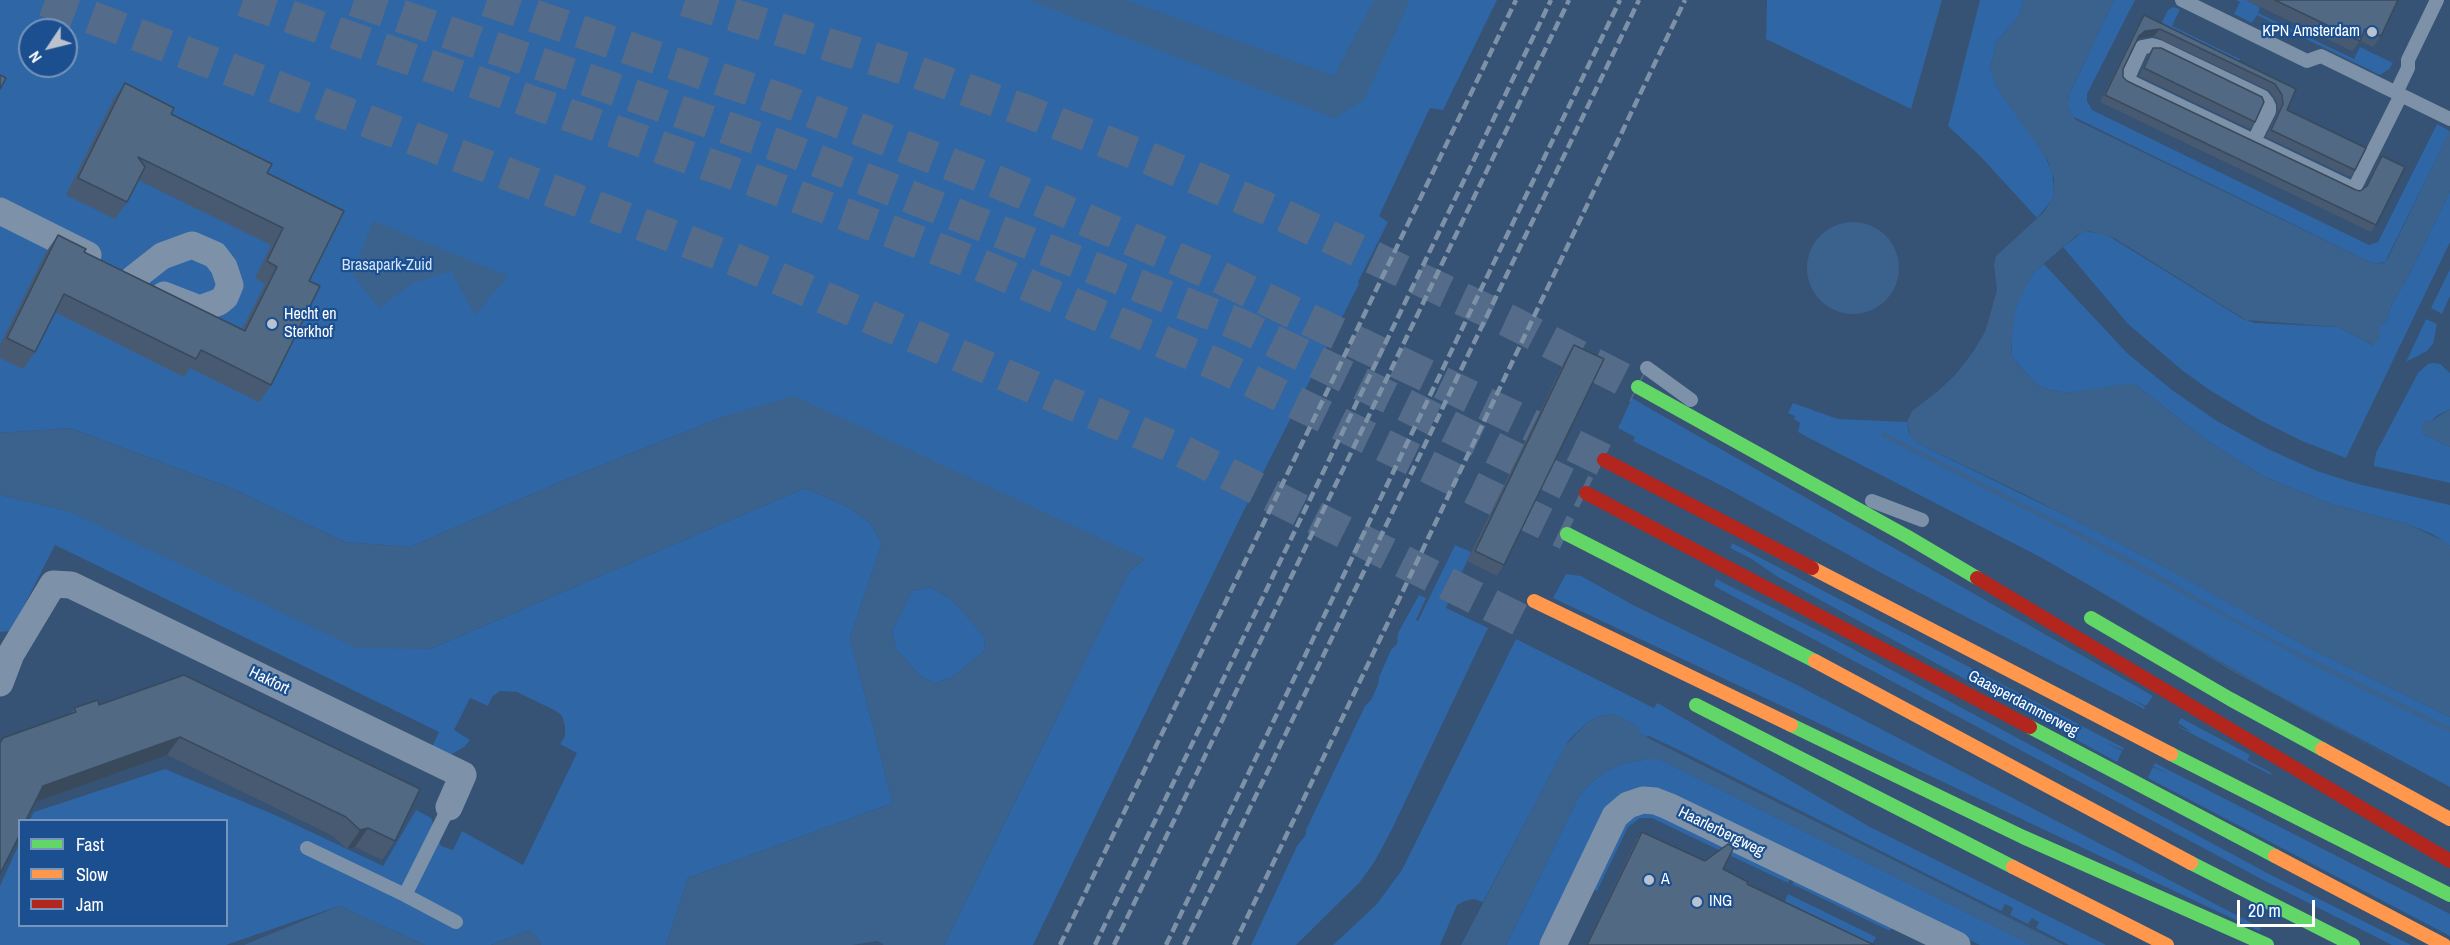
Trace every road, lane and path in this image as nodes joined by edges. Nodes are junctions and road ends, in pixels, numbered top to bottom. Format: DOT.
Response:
graph roads {
  1 [pos="2182,0"];
  2 [pos="2437,0"];
  3 [pos="2399,94"];
  4 [pos="2450,118"];
  5 [pos="2254,141"];
  6 [pos="1,212"];
  7 [pos="134,278"];
  8 [pos="1647,368"];
  9 [pos="1638,387"];
  10 [pos="1708,401"];
  11 [pos="1604,460"];
  12 [pos="1784,467"];
  13 [pos="1867,488"];
  14 [pos="1586,493"];
  15 [pos="1927,523"];
  16 [pos="1567,534"];
  17 [pos="1534,602"];
  18 [pos="2079,611"];
  19 [pos="6,652"];
  20 [pos="0,682"];
  21 [pos="1680,696"];
  22 [pos="449,807"];
  23 [pos="2450,819"];
  24 [pos="308,848"];
  25 [pos="2450,861"];
  26 [pos="405,896"];
  27 [pos="2450,896"];
  28 [pos="456,922"];
  29 [pos="1553,945"];
  30 [pos="1957,945"];
  31 [pos="2167,945"];
  32 [pos="2267,945"];
  33 [pos="2353,945"];
  34 [pos="2444,945"];
  1 -- 3 [label="lane"];
  2 -- 3 [label="lane"];
  3 -- 4 [label="lane"];
  3 -- 5 [label="lane"];
  6 -- 7 [label="street"];
  8 -- 10 [label="highway"];
  8 -- 12 [label="lane"];
  9 -- 12 [label="highway"];
  11 -- 27 [label="highway, Gaasperdammerweg"];
  12 -- 15 [label="lane"];
  12 -- 25 [label="highway"];
  13 -- 15 [label="highway"];
  14 -- 34 [label="highway, Gaasperdammerweg"];
  16 -- 33 [label="highway"];
  17 -- 32 [label="highway"];
  18 -- 23 [label="highway"];
  19 -- 20 [label="street, Hakfort"];
  19 -- 22 [label="street, Hakfort"];
  21 -- 31 [label="highway"];
  22 -- 26 [label="lane, Hakfort"];
  24 -- 26 [label="lane"];
  26 -- 28 [label="lane"];
  29 -- 30 [label="street, Haarlerbergweg"];
}
